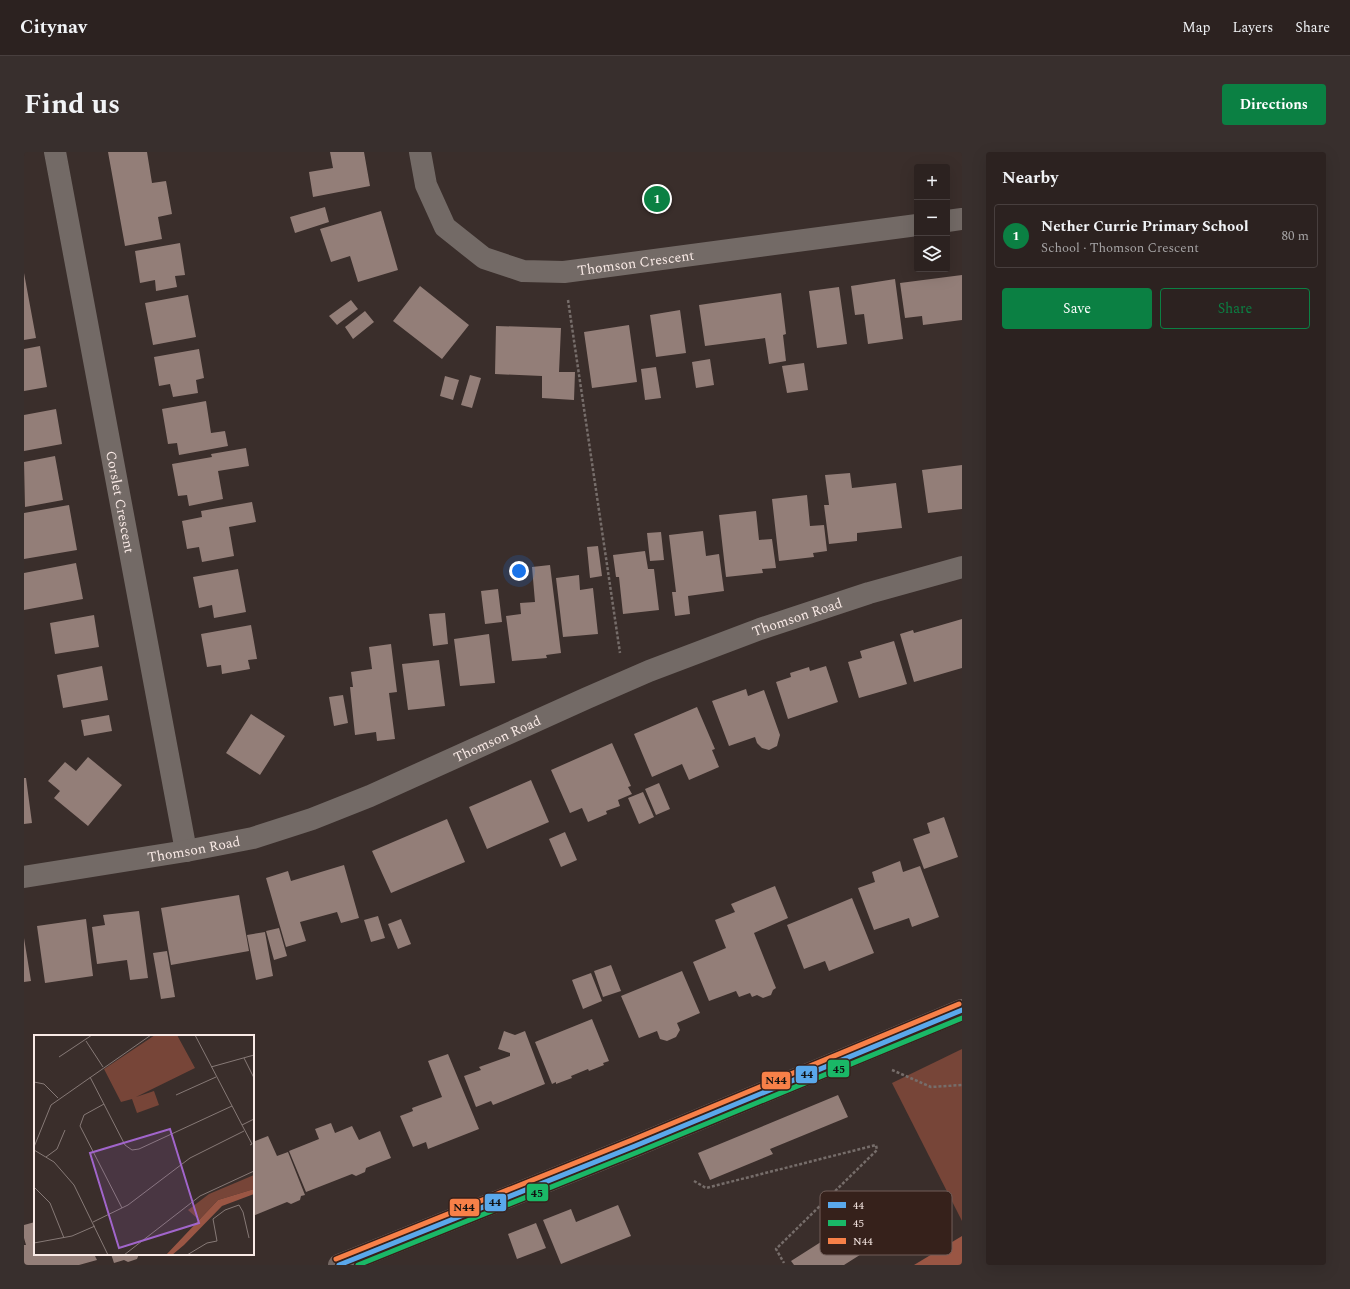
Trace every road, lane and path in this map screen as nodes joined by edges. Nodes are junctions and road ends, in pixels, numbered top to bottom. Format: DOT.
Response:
graph roads {
  1 [pos="55,152"];
  2 [pos="420,152"];
  3 [pos="962,219"];
  4 [pos="950,221"];
  5 [pos="914,225"];
  6 [pos="564,272"];
  7 [pos="962,567"];
  8 [pos="621,655"];
  9 [pos="186,851"];
  10 [pos="24,877"];
  11 [pos="962,1010"];
  12 [pos="886,1067"];
  13 [pos="962,1085"];
  14 [pos="694,1181"];
  15 [pos="835,1191"];
  16 [pos="820,1206"];
  17 [pos="784,1263"];
  18 [pos="339,1265"];
  1 -- 9 [label="street, Corslet Crescent"];
  2 -- 6 [label="street, Thomson Crescent"];
  3 -- 4 [label="street"];
  5 -- 6 [label="street, Thomson Crescent"];
  6 -- 8 [label="path"];
  7 -- 9 [label="street, Thomson Road"];
  9 -- 10 [label="street, Thomson Road"];
  11 -- 18 [label="main road"];
  12 -- 13 [label="path"];
  14 -- 15 [label="path"];
  16 -- 17 [label="path"];
}
